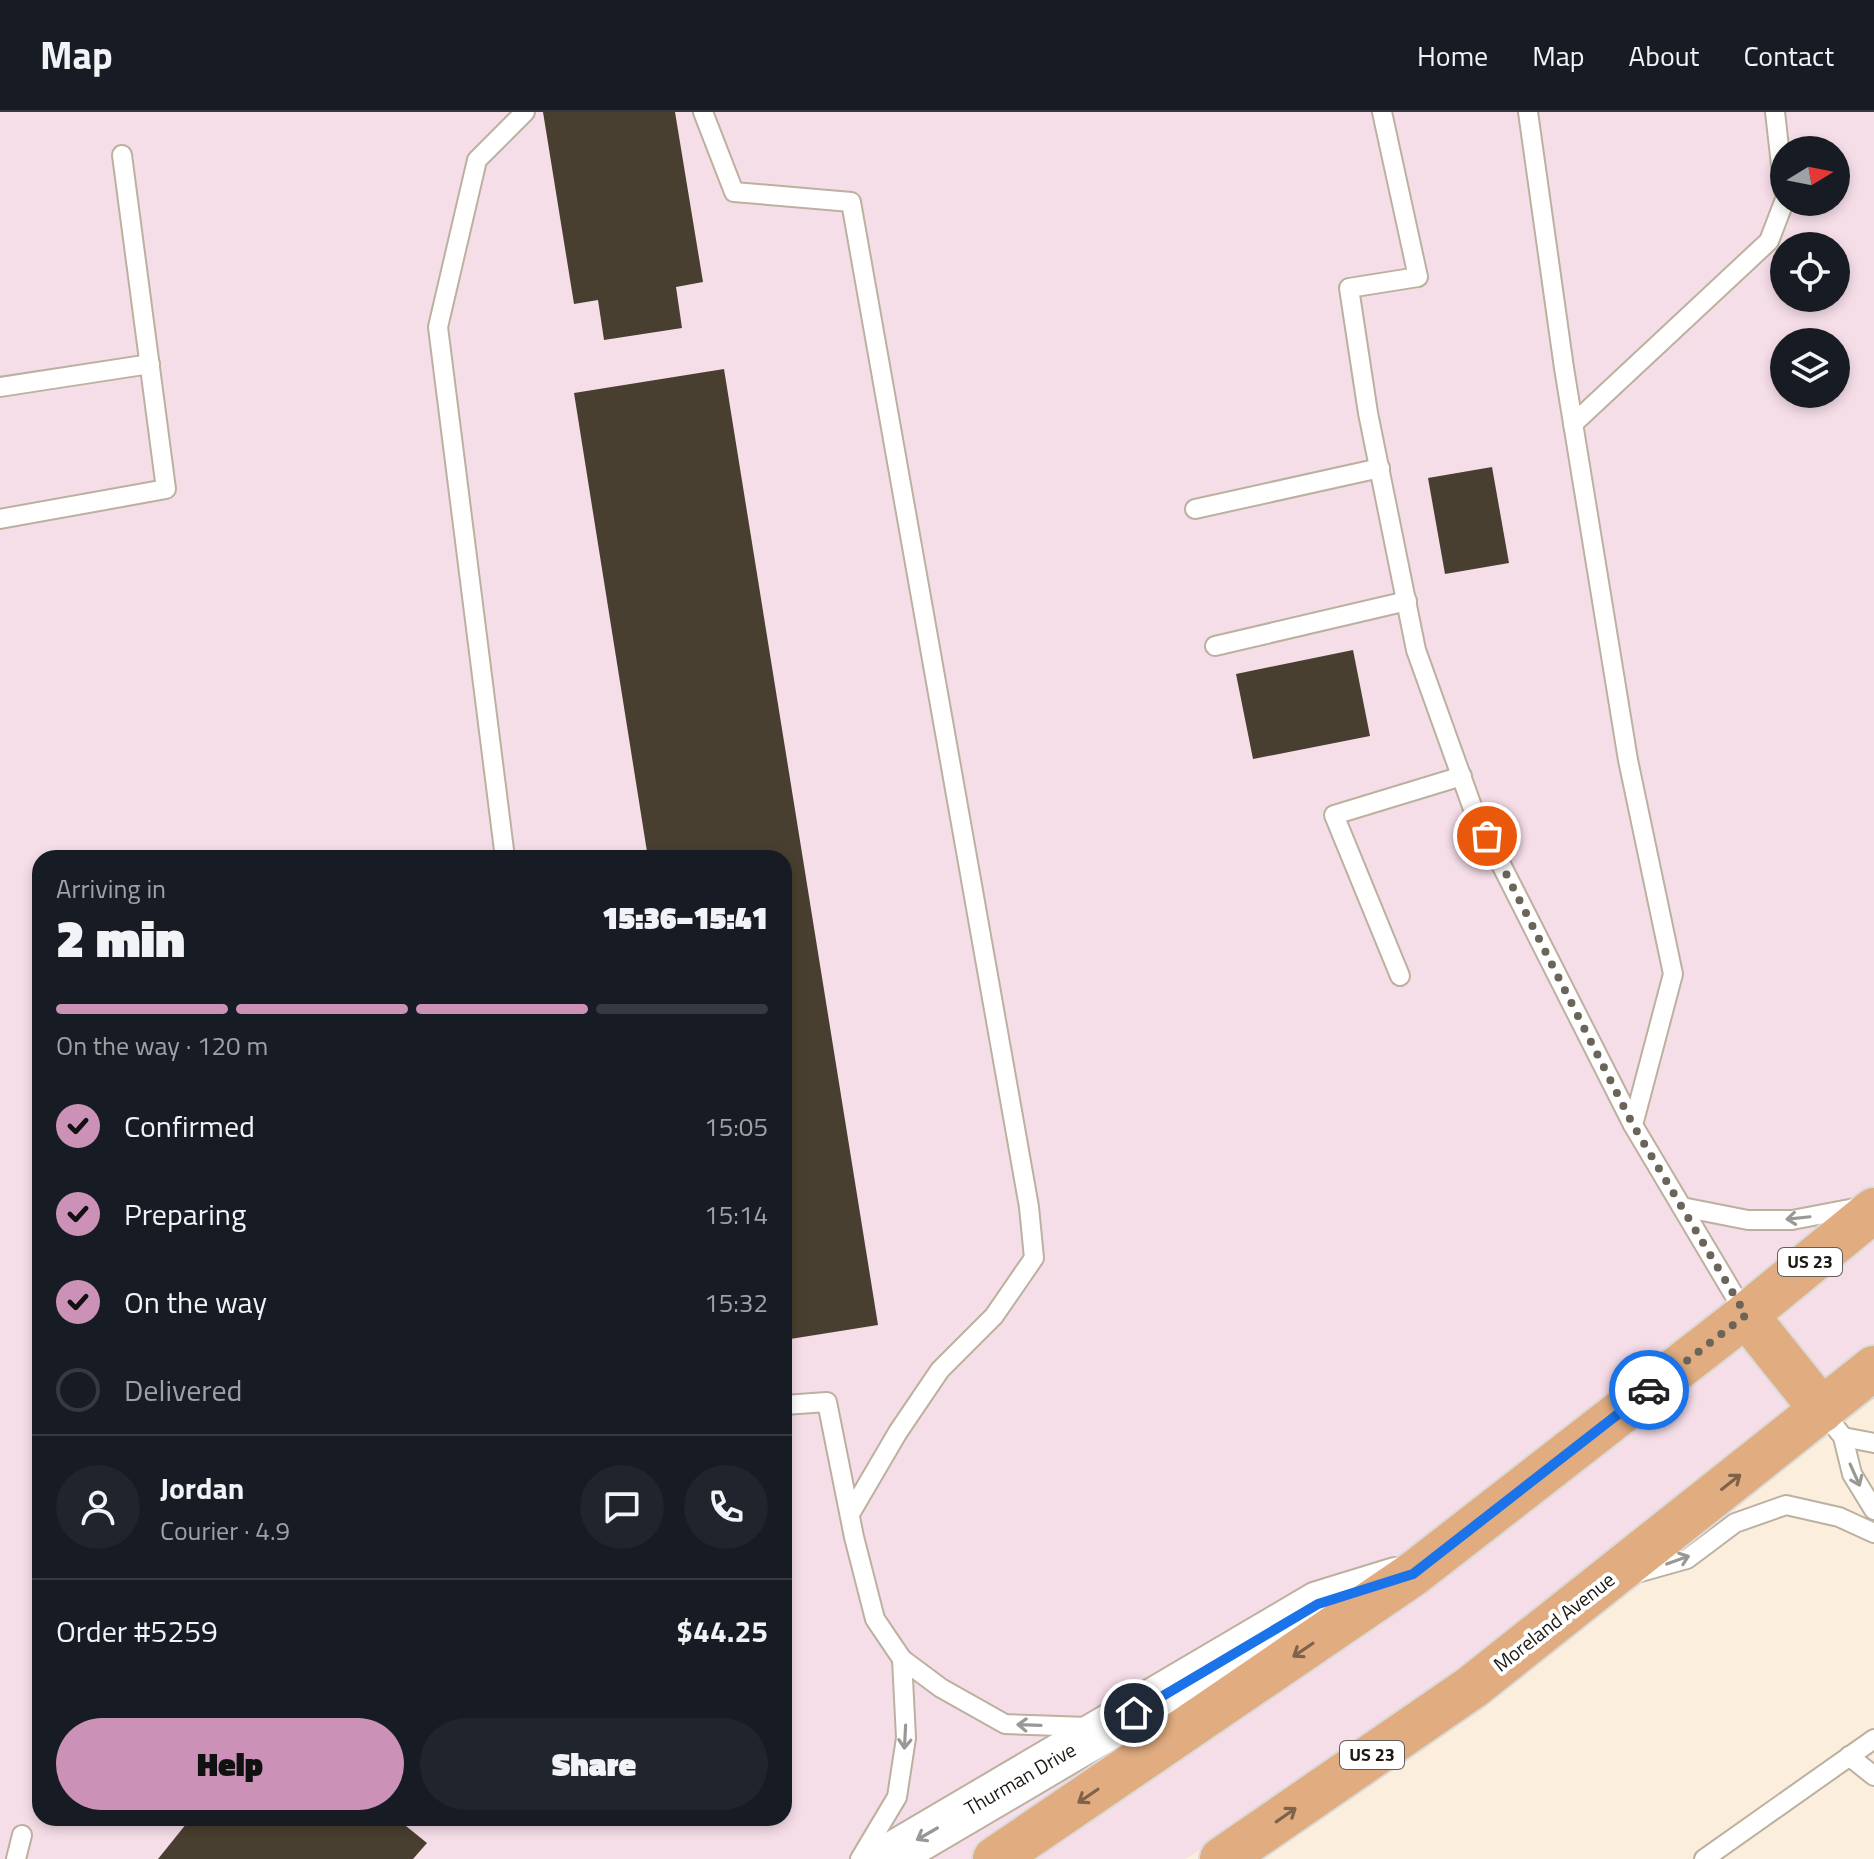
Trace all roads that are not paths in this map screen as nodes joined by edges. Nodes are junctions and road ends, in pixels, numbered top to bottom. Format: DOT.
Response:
graph roads {
  1 [pos="525,112"];
  2 [pos="703,112"];
  3 [pos="1382,112"];
  4 [pos="1528,112"];
  5 [pos="1775,112"];
  6 [pos="1778,136"];
  7 [pos="122,155"];
  8 [pos="1779,216"];
  9 [pos="150,364"];
  10 [pos="0,387"];
  11 [pos="1573,424"];
  12 [pos="1380,468"];
  13 [pos="1195,509"];
  14 [pos="0,519"];
  15 [pos="1407,601"];
  16 [pos="1215,646"];
  17 [pos="1462,776"];
  18 [pos="504,850"];
  19 [pos="1400,976"];
  20 [pos="1633,1125"];
  21 [pos="1874,1203"];
  22 [pos="1682,1207"];
  23 [pos="1874,1210"];
  24 [pos="1746,1315"];
  25 [pos="1874,1368"];
  26 [pos="792,1404"];
  27 [pos="1832,1424"];
  28 [pos="1874,1443"];
  29 [pos="1874,1510"];
  30 [pos="850,1514"];
  31 [pos="1874,1533"];
  32 [pos="1413,1574"];
  33 [pos="1604,1582"];
  34 [pos="902,1659"];
  35 [pos="1107,1728"];
  36 [pos="1874,1739"];
  37 [pos="1849,1756"];
  38 [pos="1874,1776"];
  39 [pos="22,1835"];
  40 [pos="16,1859"];
  41 [pos="860,1859"];
  42 [pos="885,1859"];
  43 [pos="995,1859"];
  44 [pos="1222,1859"];
  45 [pos="1704,1859"];
  1 -- 18 [label="lane"];
  2 -- 30 [label="lane"];
  3 -- 12 [label="lane"];
  4 -- 11 [label="lane"];
  5 -- 6 [label="lane"];
  7 -- 9 [label="lane"];
  8 -- 11 [label="lane"];
  9 -- 10 [label="lane"];
  9 -- 14 [label="lane"];
  11 -- 20 [label="lane"];
  12 -- 13 [label="lane"];
  12 -- 15 [label="lane"];
  15 -- 16 [label="lane"];
  15 -- 17 [label="lane"];
  17 -- 19 [label="lane"];
  17 -- 20 [label="lane"];
  20 -- 22 [label="lane"];
  21 -- 22 [label="lane, one-way"];
  22 -- 24 [label="lane"];
  23 -- 24 [label="main road, US 23"];
  24 -- 27 [label="main road"];
  24 -- 32 [label="main road, US 23"];
  25 -- 27 [label="main road, Moreland Avenue / US 23"];
  26 -- 30 [label="lane"];
  27 -- 28 [label="lane"];
  27 -- 29 [label="lane, one-way"];
  33 -- 27 [label="main road, Moreland Avenue / US 23, one-way"];
  30 -- 34 [label="lane"];
  33 -- 31 [label="lane, one-way"];
  32 -- 35 [label="main road, Thurman Drive"];
  32 -- 43 [label="main road, US 23, one-way"];
  44 -- 33 [label="main road, Moreland Avenue / US 23, one-way"];
  35 -- 34 [label="lane, one-way"];
  34 -- 41 [label="lane, one-way"];
  35 -- 42 [label="main road, Thurman Drive, one-way"];
  36 -- 37 [label="lane"];
  37 -- 38 [label="lane"];
  37 -- 45 [label="lane"];
  39 -- 40 [label="lane"];
}
